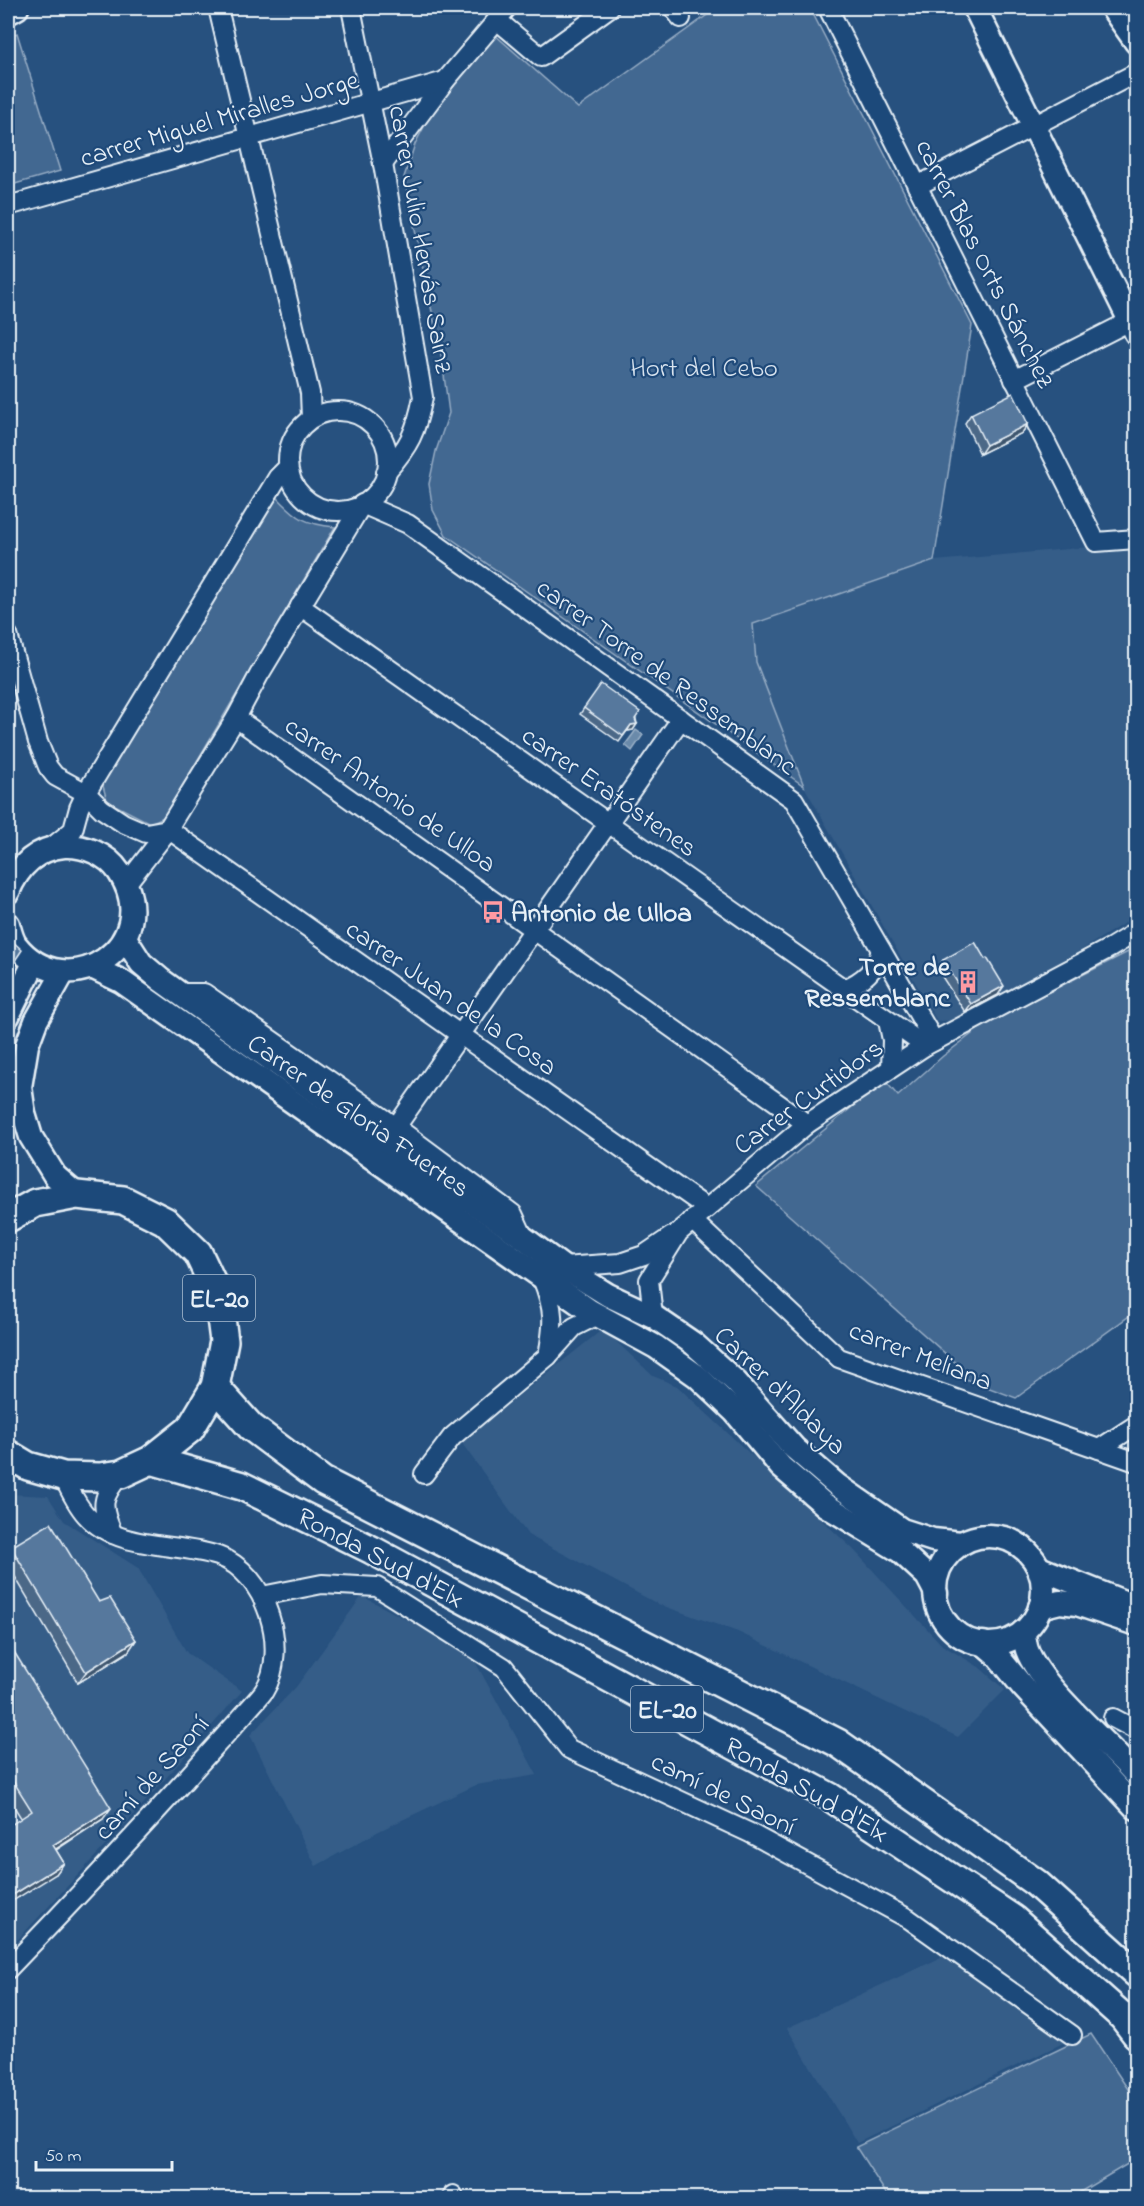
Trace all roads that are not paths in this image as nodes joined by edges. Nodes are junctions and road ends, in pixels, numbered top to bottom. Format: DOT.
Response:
graph roads {
  1 [pos="17,8"];
  2 [pos="218,8"];
  3 [pos="351,8"];
  4 [pos="609,8"];
  5 [pos="828,8"];
  6 [pos="975,8"];
  7 [pos="1112,8"];
  8 [pos="1128,8"];
  9 [pos="8,13"];
  10 [pos="502,14"];
  11 [pos="1135,40"];
  12 [pos="1137,73"];
  13 [pos="445,81"];
  14 [pos="370,102"];
  15 [pos="1034,125"];
  16 [pos="249,137"];
  17 [pos="383,164"];
  18 [pos="917,186"];
  19 [pos="8,206"];
  20 [pos="1135,324"];
  21 [pos="1014,380"];
  22 [pos="311,418"];
  23 [pos="288,467"];
  24 [pos="386,472"];
  25 [pos="362,505"];
  26 [pos="1137,539"];
  27 [pos="300,606"];
  28 [pos="8,635"];
  29 [pos="237,718"];
  30 [pos="681,719"];
  31 [pos="86,793"];
  32 [pos="609,823"];
  33 [pos="168,829"];
  34 [pos="52,848"];
  35 [pos="10,880"];
  36 [pos="127,884"];
  37 [pos="8,924"];
  38 [pos="534,929"];
  39 [pos="1137,932"];
  40 [pos="125,938"];
  41 [pos="881,950"];
  42 [pos="34,963"];
  43 [pos="94,968"];
  44 [pos="63,973"];
  45 [pos="844,989"];
  46 [pos="180,993"];
  47 [pos="8,1016"];
  48 [pos="888,1021"];
  49 [pos="459,1035"];
  50 [pos="930,1044"];
  51 [pos="891,1068"];
  52 [pos="807,1124"];
  53 [pos="396,1127"];
  54 [pos="77,1194"];
  55 [pos="707,1208"];
  56 [pos="8,1218"];
  57 [pos="686,1226"];
  58 [pos="524,1238"];
  59 [pos="563,1267"];
  60 [pos="542,1278"];
  61 [pos="594,1313"];
  62 [pos="653,1316"];
  63 [pos="548,1356"];
  64 [pos="215,1387"];
  65 [pos="1137,1425"];
  66 [pos="1099,1449"];
  67 [pos="8,1454"];
  68 [pos="151,1460"];
  69 [pos="1137,1462"];
  70 [pos="121,1474"];
  71 [pos="424,1474"];
  72 [pos="63,1476"];
  73 [pos="113,1534"];
  74 [pos="961,1543"];
  75 [pos="1039,1568"];
  76 [pos="936,1593"];
  77 [pos="262,1596"];
  78 [pos="1040,1607"];
  79 [pos="1137,1607"];
  80 [pos="1137,1624"];
  81 [pos="1023,1632"];
  82 [pos="983,1643"];
  83 [pos="1113,1718"];
  84 [pos="1137,1730"];
  85 [pos="1133,1765"];
  86 [pos="1137,1808"];
  87 [pos="8,1969"];
  88 [pos="1137,1972"];
  89 [pos="1137,2034"];
  90 [pos="1072,2035"];
  1 -- 9 [label="main road"];
  2 -- 16 [label="street"];
  3 -- 14 [label="street, carrer Julio Hervás Sainz"];
  4 -- 10 [label="street"];
  5 -- 18 [label="street, carrer Blas Orts Sánchez"];
  6 -- 15 [label="main road"];
  7 -- 11 [label="main road"];
  8 -- 11 [label="street"];
  10 -- 13 [label="street"];
  12 -- 15 [label="street"];
  13 -- 14 [label="street, carrer Miguel Miralles Jorge"];
  13 -- 17 [label="street"];
  14 -- 16 [label="street, carrer Miguel Miralles Jorge"];
  14 -- 17 [label="street, carrer Julio Hervás Sainz"];
  15 -- 18 [label="street"];
  15 -- 20 [label="main road"];
  16 -- 19 [label="street, carrer Miguel Miralles Jorge"];
  16 -- 22 [label="street"];
  17 -- 24 [label="street, carrer Julio Hervás Sainz"];
  18 -- 21 [label="street, carrer Blas Orts Sánchez"];
  20 -- 21 [label="street"];
  21 -- 26 [label="street, carrer Blas Orts Sánchez"];
  22 -- 23 [label="street"];
  22 -- 24 [label="street"];
  23 -- 25 [label="street"];
  23 -- 31 [label="street"];
  24 -- 25 [label="street"];
  25 -- 27 [label="street"];
  25 -- 30 [label="street, carrer Torre de Ressemblanc"];
  27 -- 29 [label="street"];
  27 -- 32 [label="street, carrer Eratóstenes"];
  28 -- 31 [label="street"];
  29 -- 33 [label="street"];
  29 -- 38 [label="street, carrer Antonio de Ulloa"];
  30 -- 32 [label="street"];
  30 -- 41 [label="street, carrer Torre de Ressemblanc"];
  31 -- 33 [label="street"];
  31 -- 34 [label="street"];
  32 -- 38 [label="street"];
  32 -- 45 [label="street, carrer Eratóstenes"];
  33 -- 36 [label="street"];
  33 -- 49 [label="street, carrer Juan de la Cosa"];
  34 -- 35 [label="main road"];
  34 -- 36 [label="main road"];
  36 -- 40 [label="main road"];
  37 -- 42 [label="main road"];
  38 -- 49 [label="street"];
  38 -- 52 [label="street, carrer Antonio de Ulloa"];
  39 -- 50 [label="street, Carrer Curtidors"];
  40 -- 43 [label="main road"];
  40 -- 46 [label="main road, Carrer de Gloria Fuertes"];
  41 -- 45 [label="street"];
  41 -- 50 [label="street, carrer Torre de Ressemblanc"];
  42 -- 44 [label="main road"];
  42 -- 47 [label="main road"];
  43 -- 44 [label="main road"];
  43 -- 60 [label="main road, Carrer de Gloria Fuertes"];
  44 -- 54 [label="main road"];
  45 -- 48 [label="street, carrer Eratóstenes"];
  46 -- 53 [label="street, Carrer de Gloria Fuertes"];
  46 -- 58 [label="main road, Carrer de Gloria Fuertes"];
  48 -- 50 [label="street, carrer Eratóstenes"];
  48 -- 51 [label="street"];
  49 -- 53 [label="street"];
  49 -- 55 [label="street, carrer Juan de la Cosa"];
  50 -- 51 [label="street, Carrer Curtidors"];
  51 -- 52 [label="street, Carrer Curtidors"];
  52 -- 55 [label="street, Carrer Curtidors"];
  53 -- 58 [label="street, Carrer de Gloria Fuertes"];
  54 -- 56 [label="highway, EL-20"];
  54 -- 64 [label="highway, EL-20"];
  55 -- 57 [label="street, Carrer Curtidors"];
  57 -- 59 [label="street, Carrer Curtidors"];
  57 -- 62 [label="street, Carrer Curtidors"];
  57 -- 66 [label="street, carrer Meliana"];
  58 -- 59 [label="main road, Carrer de Gloria Fuertes"];
  59 -- 62 [label="main road, Carrer d'Aldaya"];
  60 -- 61 [label="main road, Carrer de Gloria Fuertes"];
  60 -- 63 [label="street"];
  61 -- 63 [label="street"];
  61 -- 76 [label="main road, Carrer d'Aldaya"];
  62 -- 74 [label="main road, Carrer d'Aldaya"];
  63 -- 71 [label="street"];
  64 -- 68 [label="highway, EL-20"];
  64 -- 88 [label="highway, Ronda Sud d'Elx / EL-20"];
  65 -- 66 [label="street"];
  66 -- 69 [label="street, carrer Meliana"];
  67 -- 72 [label="highway, EL-20"];
  68 -- 70 [label="highway, EL-20"];
  68 -- 89 [label="highway, Ronda Sud d'Elx / EL-20"];
  70 -- 72 [label="highway, EL-20"];
  70 -- 73 [label="street"];
  72 -- 73 [label="street"];
  73 -- 77 [label="street, camí de Saoní"];
  74 -- 75 [label="main road"];
  74 -- 76 [label="main road"];
  75 -- 78 [label="main road"];
  75 -- 79 [label="main road"];
  76 -- 82 [label="main road"];
  77 -- 87 [label="street, camí de Saoní"];
  77 -- 90 [label="street, camí de Saoní"];
  78 -- 80 [label="main road"];
  78 -- 81 [label="main road"];
  81 -- 82 [label="main road"];
  81 -- 85 [label="main road"];
  82 -- 86 [label="main road"];
  83 -- 84 [label="street"];
}
